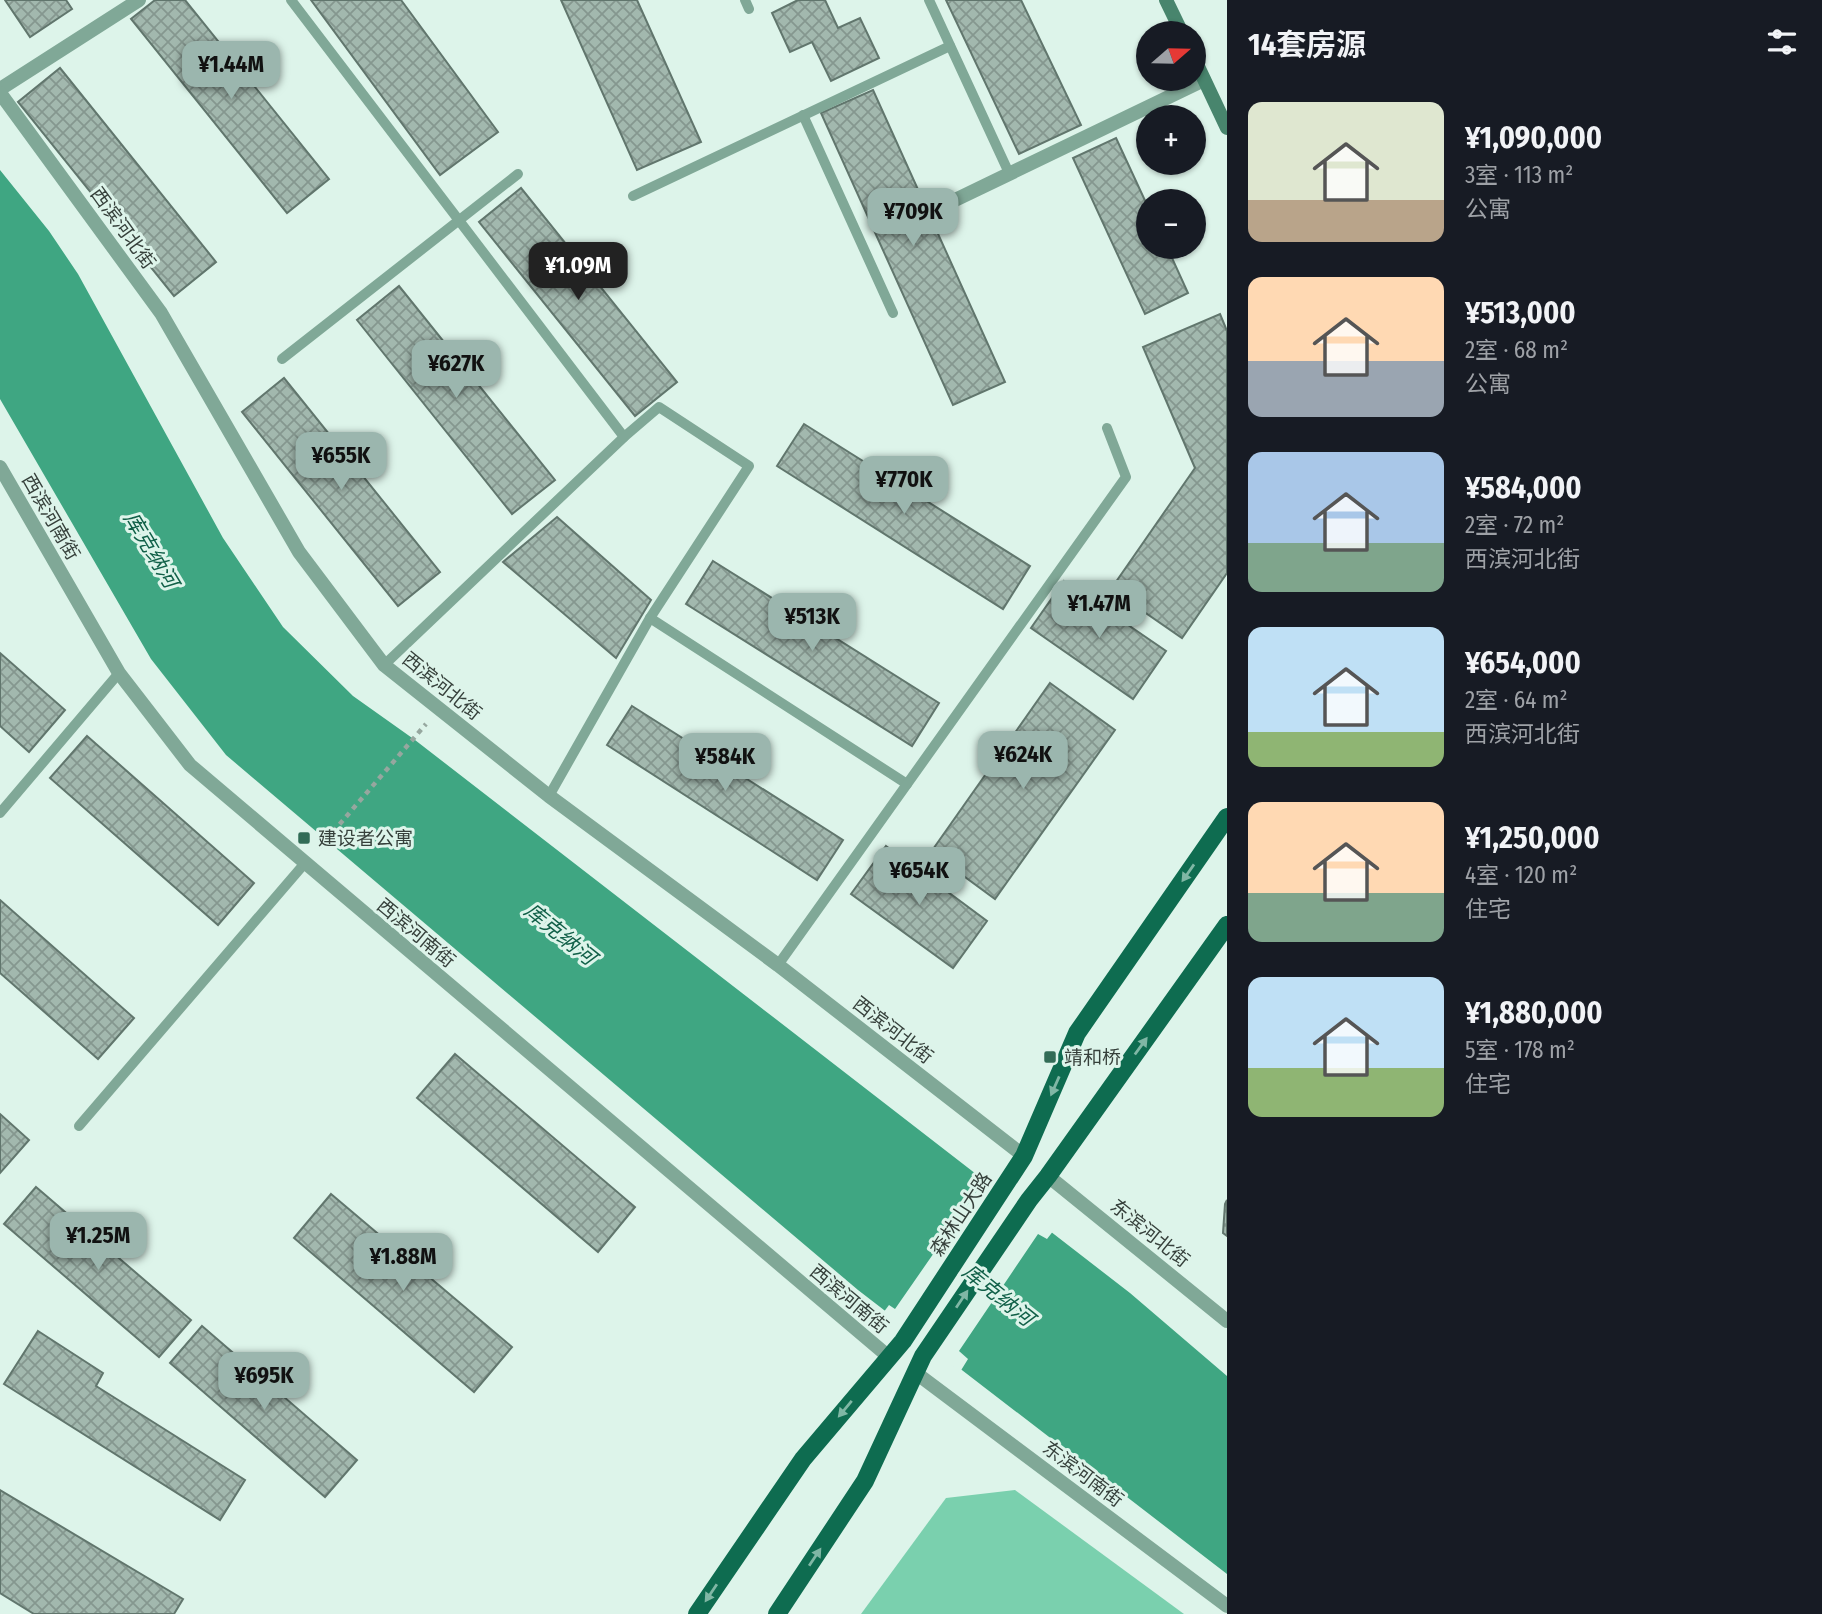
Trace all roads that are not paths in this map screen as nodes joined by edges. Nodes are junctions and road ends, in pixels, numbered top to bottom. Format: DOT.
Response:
graph roads {
  1 [pos="139,0"];
  2 [pos="291,0"];
  3 [pos="929,0"];
  4 [pos="1166,0"];
  5 [pos="1176,21"];
  6 [pos="950,46"];
  7 [pos="1206,84"];
  8 [pos="0,91"];
  9 [pos="1181,91"];
  10 [pos="803,116"];
  11 [pos="1227,128"];
  12 [pos="518,173"];
  13 [pos="1009,173"];
  14 [pos="634,196"];
  15 [pos="955,200"];
  16 [pos="458,221"];
  17 [pos="893,313"];
  18 [pos="282,359"];
  19 [pos="1107,428"];
  20 [pos="624,437"];
  21 [pos="0,467"];
  22 [pos="650,618"];
  23 [pos="384,665"];
  24 [pos="119,673"];
  25 [pos="907,784"];
  26 [pos="549,796"];
  27 [pos="0,813"];
  28 [pos="1227,817"];
  29 [pos="304,863"];
  30 [pos="1227,925"];
  31 [pos="778,965"];
  32 [pos="79,1126"];
  33 [pos="1024,1156"];
  34 [pos="1048,1176"];
  35 [pos="1227,1321"];
  36 [pos="889,1357"];
  37 [pos="920,1364"];
  38 [pos="1227,1606"];
  39 [pos="696,1614"];
  40 [pos="777,1614"];
  1 -- 8 [label="street"];
  2 -- 16 [label="lane"];
  3 -- 6 [label="lane"];
  4 -- 5 [label="street"];
  6 -- 10 [label="lane"];
  6 -- 13 [label="lane"];
  7 -- 11 [label="street"];
  8 -- 23 [label="street, 西滨河北街"];
  9 -- 13 [label="street"];
  10 -- 14 [label="lane"];
  10 -- 17 [label="lane"];
  12 -- 16 [label="lane"];
  13 -- 15 [label="street"];
  16 -- 18 [label="lane"];
  16 -- 20 [label="lane"];
  19 -- 25 [label="lane"];
  20 -- 22 [label="lane"];
  20 -- 23 [label="lane"];
  21 -- 24 [label="street, 西滨河南街"];
  22 -- 25 [label="lane"];
  22 -- 26 [label="lane"];
  23 -- 26 [label="street, 西滨河北街"];
  24 -- 27 [label="lane"];
  24 -- 29 [label="street, 西滨河南街"];
  25 -- 31 [label="lane"];
  26 -- 31 [label="street, 西滨河北街"];
  28 -- 33 [label="main road, 森林山大路, one-way"];
  29 -- 32 [label="lane"];
  29 -- 36 [label="street, 西滨河南街"];
  34 -- 30 [label="main road, one-way"];
  31 -- 33 [label="street, 西滨河北街"];
  33 -- 36 [label="main road, 森林山大路"];
  34 -- 35 [label="street, 东滨河北街"];
  37 -- 34 [label="main road, one-way"];
  36 -- 39 [label="main road, 森林山大路, one-way"];
  37 -- 38 [label="street, 东滨河南街"];
  40 -- 37 [label="main road, one-way"];
}
